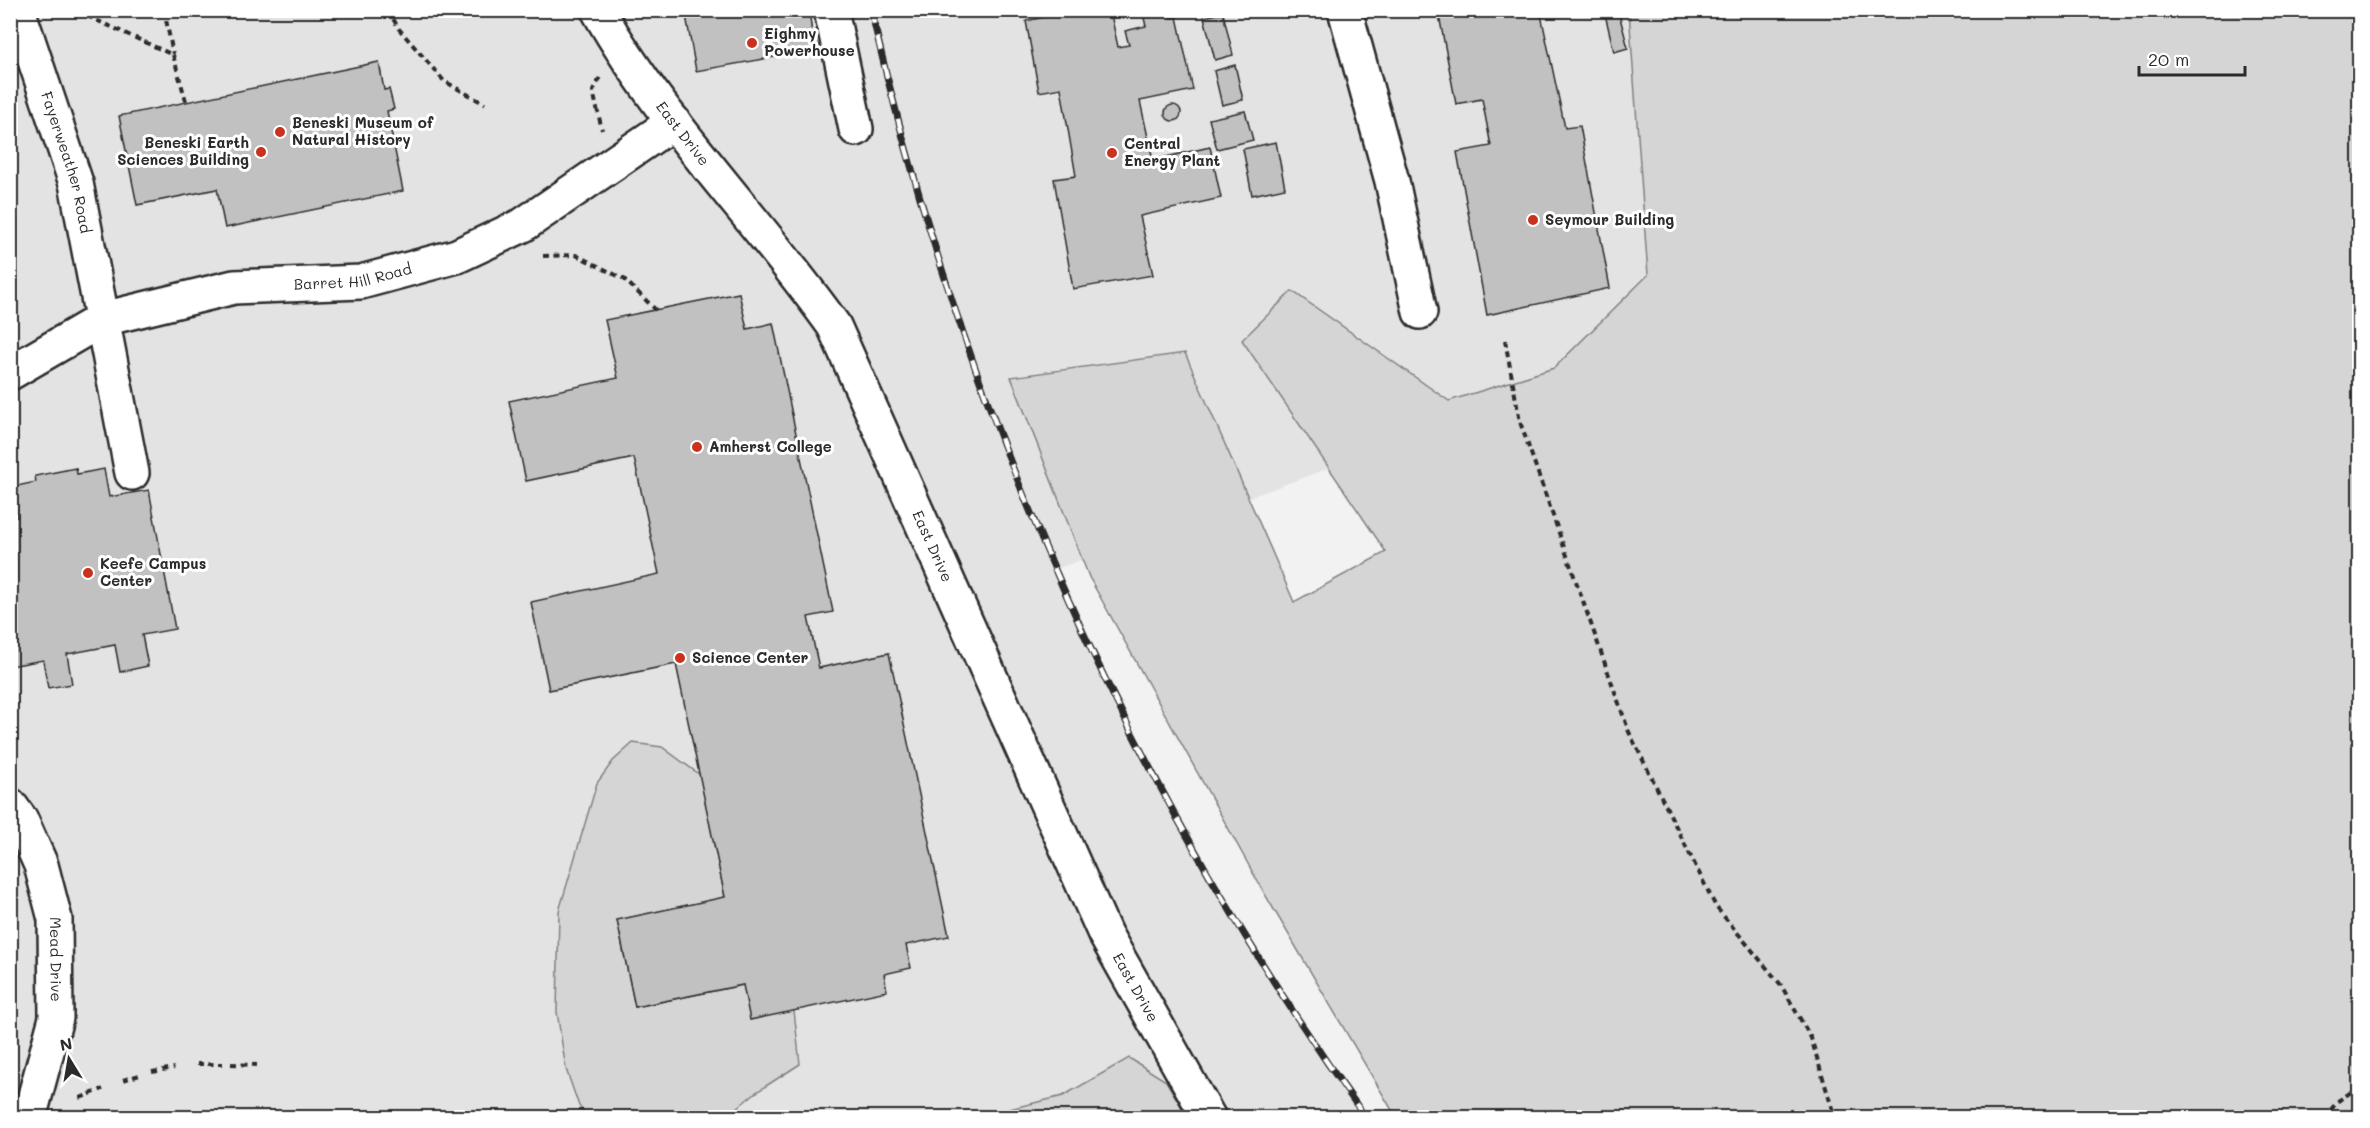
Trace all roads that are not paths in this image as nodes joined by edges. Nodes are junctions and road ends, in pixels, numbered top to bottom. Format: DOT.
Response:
graph roads {
  1 [pos="18,10"];
  2 [pos="598,10"];
  3 [pos="831,10"];
  4 [pos="1345,10"];
  5 [pos="674,122"];
  6 [pos="856,129"];
  7 [pos="1420,312"];
  8 [pos="103,319"];
  9 [pos="10,374"];
  10 [pos="132,473"];
  11 [pos="10,805"];
  12 [pos="29,1118"];
  13 [pos="1209,1118"];
  1 -- 8 [label="street, Fayerweather Road"];
  2 -- 5 [label="street, East Drive"];
  3 -- 6 [label="street"];
  4 -- 7 [label="street"];
  5 -- 8 [label="street, Barret Hill Road"];
  5 -- 13 [label="street, East Drive"];
  8 -- 9 [label="street, Barret Hill Road"];
  8 -- 10 [label="street, Fayerweather Road"];
  11 -- 12 [label="street, Mead Drive"];
}
